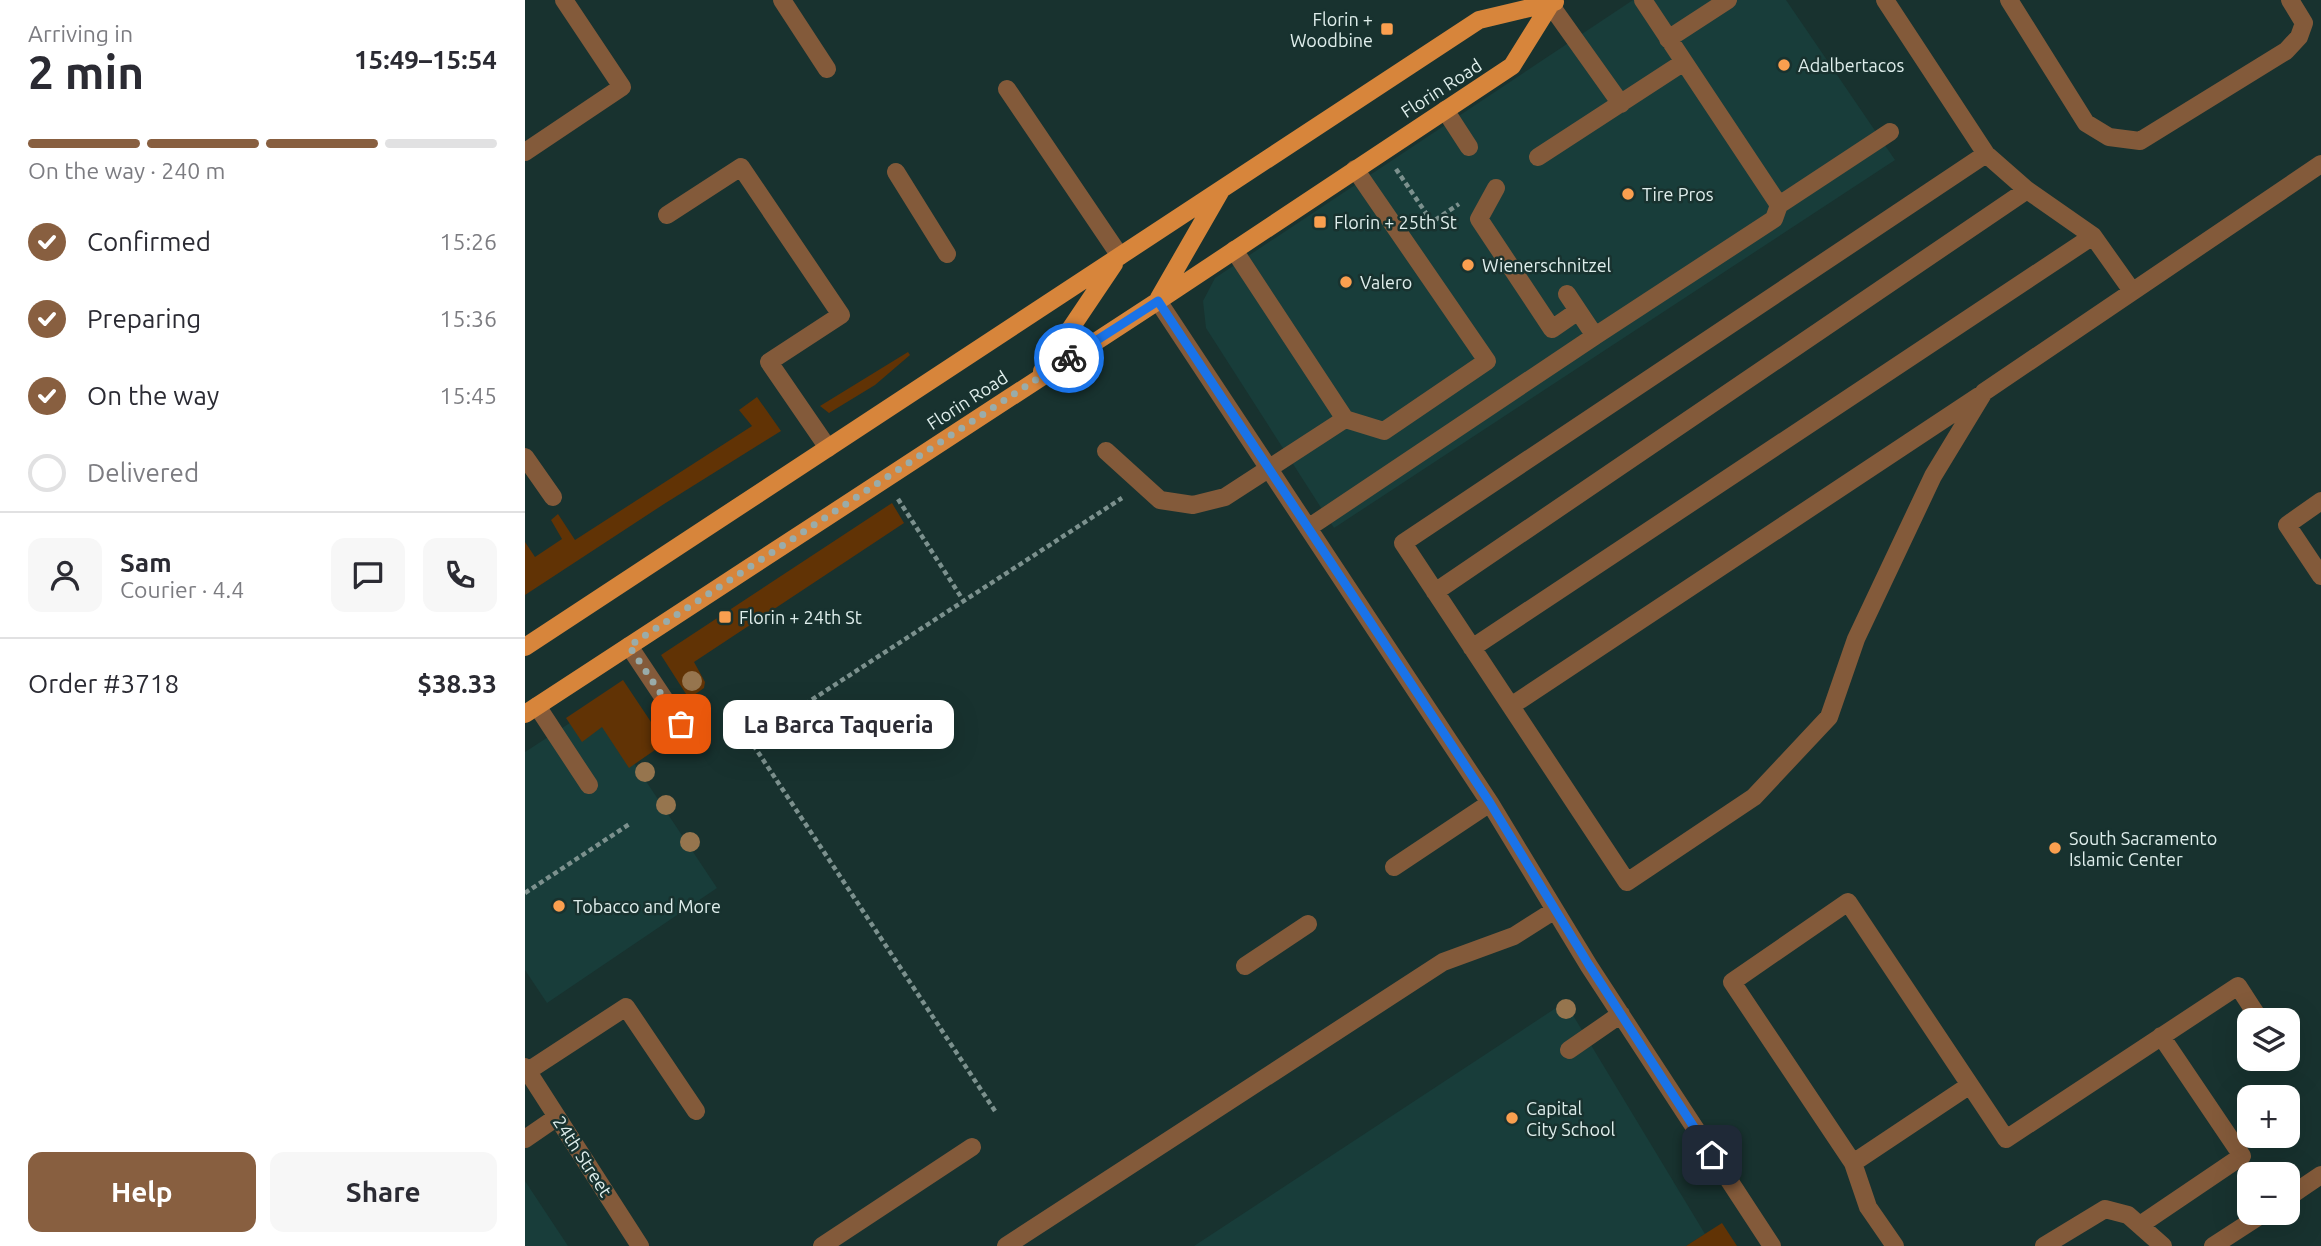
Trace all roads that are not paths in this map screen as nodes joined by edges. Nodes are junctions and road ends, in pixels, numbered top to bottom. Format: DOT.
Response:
graph roads {
  1 [pos="564,0"];
  2 [pos="782,0"];
  3 [pos="1643,0"];
  4 [pos="1728,0"];
  5 [pos="1885,0"];
  6 [pos="2009,0"];
  7 [pos="2290,0"];
  8 [pos="1551,2"];
  9 [pos="1668,39"];
  10 [pos="1684,62"];
  11 [pos="827,69"];
  12 [pos="1007,89"];
  13 [pos="1621,104"];
  14 [pos="1445,110"];
  15 [pos="1890,132"];
  16 [pos="1469,147"];
  17 [pos="525,152"];
  18 [pos="1986,154"];
  19 [pos="1538,157"];
  20 [pos="2321,164"];
  21 [pos="1355,169"];
  22 [pos="896,172"];
  23 [pos="1496,188"];
  24 [pos="1222,189"];
  25 [pos="2027,190"];
  26 [pos="1779,205"];
  27 [pos="667,215"];
  28 [pos="2093,236"];
  29 [pos="1234,250"];
  30 [pos="947,254"];
  31 [pos="1120,256"];
  32 [pos="2132,291"];
  33 [pos="1567,294"];
  34 [pos="1158,301"];
  35 [pos="1579,311"];
  36 [pos="1595,336"];
  37 [pos="1036,380"];
  38 [pos="1985,392"];
  39 [pos="1345,419"];
  40 [pos="828,448"];
  41 [pos="1106,451"];
  42 [pos="525,457"];
  43 [pos="1270,470"];
  44 [pos="553,497"];
  45 [pos="2321,501"];
  46 [pos="1308,528"];
  47 [pos="2321,576"];
  48 [pos="1435,592"];
  49 [pos="629,646"];
  50 [pos="525,647"];
  51 [pos="1472,648"];
  52 [pos="1511,706"];
  53 [pos="531,710"];
  54 [pos="681,724"];
  55 [pos="589,785"];
  56 [pos="1490,803"];
  57 [pos="1394,867"];
  58 [pos="1555,910"];
  59 [pos="1308,924"];
  60 [pos="1245,966"];
  61 [pos="2252,1008"];
  62 [pos="1621,1014"];
  63 [pos="2161,1037"];
  64 [pos="1569,1050"];
  65 [pos="527,1069"];
  66 [pos="1970,1085"];
  67 [pos="696,1111"];
  68 [pos="557,1117"];
  69 [pos="525,1139"];
  70 [pos="972,1147"];
  71 [pos="1853,1163"];
  72 [pos="2321,1175"];
  73 [pos="2300,1189"];
  74 [pos="2140,1225"];
  75 [pos="2245,1225"];
  76 [pos="640,1246"];
  77 [pos="822,1246"];
  78 [pos="1006,1246"];
  79 [pos="1772,1246"];
  80 [pos="1895,1246"];
  81 [pos="2044,1246"];
  82 [pos="2163,1246"];
  83 [pos="2213,1246"];
  1 -- 17 [label="street"];
  2 -- 11 [label="street"];
  3 -- 9 [label="street"];
  4 -- 9 [label="street"];
  5 -- 18 [label="street"];
  6 -- 7 [label="street"];
  8 -- 13 [label="street"];
  8 -- 14 [label="main road, Florin Road"];
  8 -- 24 [label="main road, Florin Road"];
  9 -- 10 [label="street"];
  10 -- 13 [label="street"];
  10 -- 26 [label="street"];
  12 -- 31 [label="street"];
  13 -- 19 [label="street"];
  14 -- 16 [label="street"];
  14 -- 21 [label="main road, Florin Road"];
  15 -- 26 [label="street"];
  18 -- 25 [label="street"];
  18 -- 48 [label="street"];
  20 -- 32 [label="street"];
  21 -- 29 [label="main road, Florin Road"];
  21 -- 39 [label="street"];
  22 -- 30 [label="street"];
  23 -- 35 [label="street"];
  24 -- 31 [label="main road, Florin Road"];
  24 -- 34 [label="main road"];
  25 -- 28 [label="street"];
  25 -- 48 [label="street"];
  26 -- 36 [label="street"];
  27 -- 40 [label="street"];
  28 -- 32 [label="street"];
  28 -- 51 [label="street"];
  29 -- 34 [label="main road, Florin Road"];
  29 -- 39 [label="street"];
  31 -- 37 [label="main road"];
  31 -- 40 [label="main road, Florin Road"];
  32 -- 38 [label="street"];
  33 -- 35 [label="street"];
  34 -- 37 [label="main road, Florin Road"];
  34 -- 43 [label="street"];
  35 -- 36 [label="street"];
  36 -- 46 [label="street"];
  37 -- 49 [label="main road, Florin Road"];
  38 -- 52 [label="street"];
  38 -- 52 [label="street"];
  39 -- 43 [label="street"];
  40 -- 50 [label="main road, Florin Road"];
  41 -- 43 [label="street"];
  42 -- 44 [label="street"];
  43 -- 46 [label="street"];
  45 -- 47 [label="street"];
  46 -- 56 [label="street"];
  48 -- 51 [label="street"];
  49 -- 53 [label="main road, Florin Road"];
  49 -- 54 [label="street"];
  51 -- 52 [label="street"];
  53 -- 55 [label="street"];
  56 -- 57 [label="street"];
  56 -- 58 [label="street"];
  58 -- 62 [label="street"];
  58 -- 78 [label="street"];
  59 -- 60 [label="street"];
  61 -- 63 [label="street"];
  62 -- 64 [label="street"];
  62 -- 79 [label="street"];
  63 -- 66 [label="street"];
  63 -- 74 [label="street"];
  65 -- 67 [label="street"];
  65 -- 68 [label="street, 24th Street"];
  66 -- 71 [label="street"];
  66 -- 71 [label="street"];
  68 -- 69 [label="street"];
  68 -- 76 [label="street, 24th Street"];
  70 -- 77 [label="street"];
  71 -- 80 [label="street"];
  72 -- 73 [label="street"];
  74 -- 81 [label="street"];
  74 -- 82 [label="street"];
  75 -- 83 [label="street"];
}
